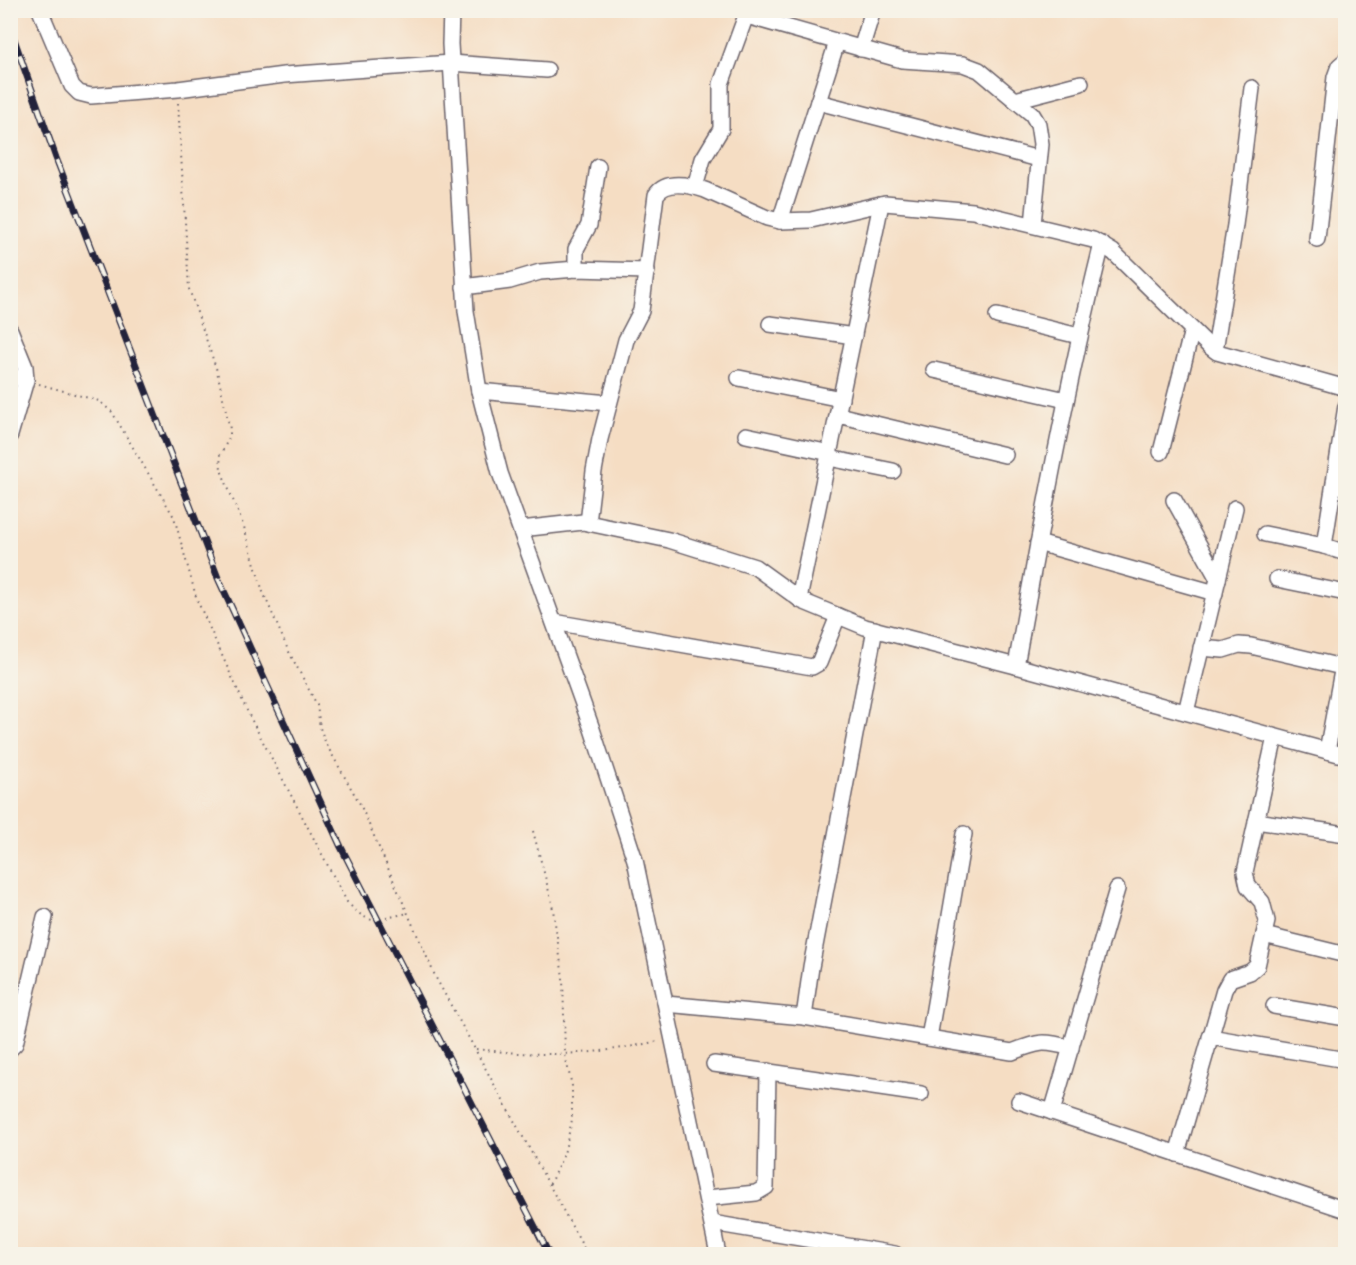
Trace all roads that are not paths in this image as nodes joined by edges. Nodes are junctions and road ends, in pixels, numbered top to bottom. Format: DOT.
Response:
graph roads {
  1 [pos="40,10"];
  2 [pos="451,10"];
  3 [pos="873,10"];
  4 [pos="747,13"];
  5 [pos="837,42"];
  6 [pos="861,49"];
  7 [pos="1346,60"];
  8 [pos="451,63"];
  9 [pos="547,70"];
  10 [pos="1081,83"];
  11 [pos="1252,88"];
  12 [pos="1015,100"];
  13 [pos="818,102"];
  14 [pos="1039,159"];
  15 [pos="598,167"];
  16 [pos="695,187"];
  17 [pos="880,204"];
  18 [pos="780,221"];
  19 [pos="1033,224"];
  20 [pos="1317,239"];
  21 [pos="1102,244"];
  22 [pos="576,269"];
  23 [pos="646,271"];
  24 [pos="465,286"];
  25 [pos="997,316"];
  26 [pos="770,324"];
  27 [pos="10,330"];
  28 [pos="1192,330"];
  29 [pos="854,336"];
  30 [pos="1079,336"];
  31 [pos="1215,351"];
  32 [pos="934,370"];
  33 [pos="10,376"];
  34 [pos="739,378"];
  35 [pos="26,380"];
  36 [pos="1346,388"];
  37 [pos="479,391"];
  38 [pos="841,399"];
  39 [pos="1066,400"];
  40 [pos="609,403"];
  41 [pos="1346,406"];
  42 [pos="838,415"];
  43 [pos="10,435"];
  44 [pos="746,435"];
  45 [pos="1161,452"];
  46 [pos="830,455"];
  47 [pos="1005,455"];
  48 [pos="893,471"];
  49 [pos="1174,500"];
  50 [pos="1235,507"];
  51 [pos="588,523"];
  52 [pos="521,529"];
  53 [pos="1265,534"];
  54 [pos="1038,543"];
  55 [pos="1324,546"];
  56 [pos="1346,553"];
  57 [pos="1277,579"];
  58 [pos="1216,586"];
  59 [pos="1346,593"];
  60 [pos="800,599"];
  61 [pos="838,616"];
  62 [pos="554,622"];
  63 [pos="875,629"];
  64 [pos="1201,648"];
  65 [pos="1346,650"];
  66 [pos="1016,666"];
  67 [pos="1342,667"];
  68 [pos="1186,712"];
  69 [pos="1275,737"];
  70 [pos="1327,751"];
  71 [pos="1346,756"];
  72 [pos="1256,821"];
  73 [pos="1344,829"];
  74 [pos="964,834"];
  75 [pos="1117,889"];
  76 [pos="45,917"];
  77 [pos="1264,935"];
  78 [pos="1346,956"];
  79 [pos="666,1004"];
  80 [pos="1274,1006"];
  81 [pos="804,1017"];
  82 [pos="1346,1018"];
  83 [pos="929,1038"];
  84 [pos="1210,1038"];
  85 [pos="1071,1048"];
  86 [pos="10,1049"];
  87 [pos="1346,1060"];
  88 [pos="714,1064"];
  89 [pos="768,1071"];
  90 [pos="921,1094"];
  91 [pos="1018,1101"];
  92 [pos="1052,1112"];
  93 [pos="1177,1154"];
  94 [pos="707,1198"];
  95 [pos="1346,1210"];
  96 [pos="712,1223"];
  97 [pos="718,1254"];
  98 [pos="895,1254"];
  1 -- 8 [label="street"];
  2 -- 8 [label="street"];
  3 -- 6 [label="street"];
  4 -- 5 [label="street"];
  4 -- 16 [label="street"];
  5 -- 6 [label="street"];
  5 -- 13 [label="street"];
  6 -- 12 [label="street"];
  7 -- 20 [label="street"];
  8 -- 9 [label="street"];
  8 -- 24 [label="street"];
  10 -- 12 [label="street"];
  11 -- 31 [label="street"];
  12 -- 14 [label="street"];
  13 -- 14 [label="street"];
  13 -- 18 [label="street"];
  14 -- 19 [label="street"];
  15 -- 22 [label="street"];
  16 -- 18 [label="street"];
  16 -- 23 [label="street"];
  17 -- 18 [label="street"];
  17 -- 19 [label="street"];
  17 -- 29 [label="street"];
  19 -- 21 [label="street"];
  21 -- 28 [label="street"];
  21 -- 30 [label="street"];
  22 -- 23 [label="street"];
  22 -- 24 [label="street"];
  23 -- 40 [label="street"];
  24 -- 37 [label="street"];
  25 -- 30 [label="street"];
  26 -- 29 [label="street"];
  27 -- 35 [label="street"];
  28 -- 31 [label="street"];
  28 -- 45 [label="street"];
  29 -- 38 [label="street"];
  30 -- 39 [label="street"];
  31 -- 36 [label="street"];
  32 -- 39 [label="street"];
  33 -- 35 [label="street"];
  34 -- 38 [label="street"];
  35 -- 43 [label="street"];
  37 -- 40 [label="street"];
  37 -- 52 [label="street"];
  38 -- 42 [label="street"];
  39 -- 54 [label="street"];
  40 -- 51 [label="street"];
  41 -- 55 [label="street"];
  42 -- 46 [label="street"];
  42 -- 47 [label="street"];
  44 -- 46 [label="street"];
  46 -- 48 [label="street"];
  46 -- 60 [label="street"];
  49 -- 58 [label="street"];
  50 -- 58 [label="street"];
  51 -- 52 [label="street"];
  51 -- 60 [label="street"];
  52 -- 62 [label="street"];
  53 -- 55 [label="street"];
  54 -- 58 [label="street"];
  54 -- 66 [label="street"];
  55 -- 56 [label="street"];
  57 -- 59 [label="street"];
  58 -- 64 [label="street"];
  60 -- 61 [label="street"];
  61 -- 62 [label="street"];
  61 -- 63 [label="street"];
  62 -- 79 [label="street"];
  63 -- 66 [label="street"];
  63 -- 81 [label="street"];
  64 -- 67 [label="street"];
  64 -- 68 [label="street"];
  65 -- 67 [label="street"];
  66 -- 68 [label="street"];
  67 -- 70 [label="street"];
  68 -- 69 [label="street"];
  69 -- 70 [label="street"];
  69 -- 72 [label="street"];
  70 -- 71 [label="street"];
  72 -- 73 [label="street"];
  72 -- 77 [label="street"];
  74 -- 83 [label="street"];
  75 -- 85 [label="street"];
  76 -- 86 [label="street"];
  77 -- 78 [label="street"];
  77 -- 84 [label="street"];
  79 -- 81 [label="street"];
  79 -- 94 [label="street"];
  80 -- 82 [label="street"];
  81 -- 83 [label="street"];
  83 -- 85 [label="street"];
  84 -- 87 [label="street"];
  84 -- 93 [label="street"];
  85 -- 92 [label="street"];
  88 -- 89 [label="street"];
  89 -- 90 [label="street"];
  89 -- 94 [label="street"];
  91 -- 92 [label="street"];
  92 -- 93 [label="street"];
  93 -- 95 [label="street"];
  94 -- 96 [label="street"];
  96 -- 97 [label="street"];
  96 -- 98 [label="street"];
}
